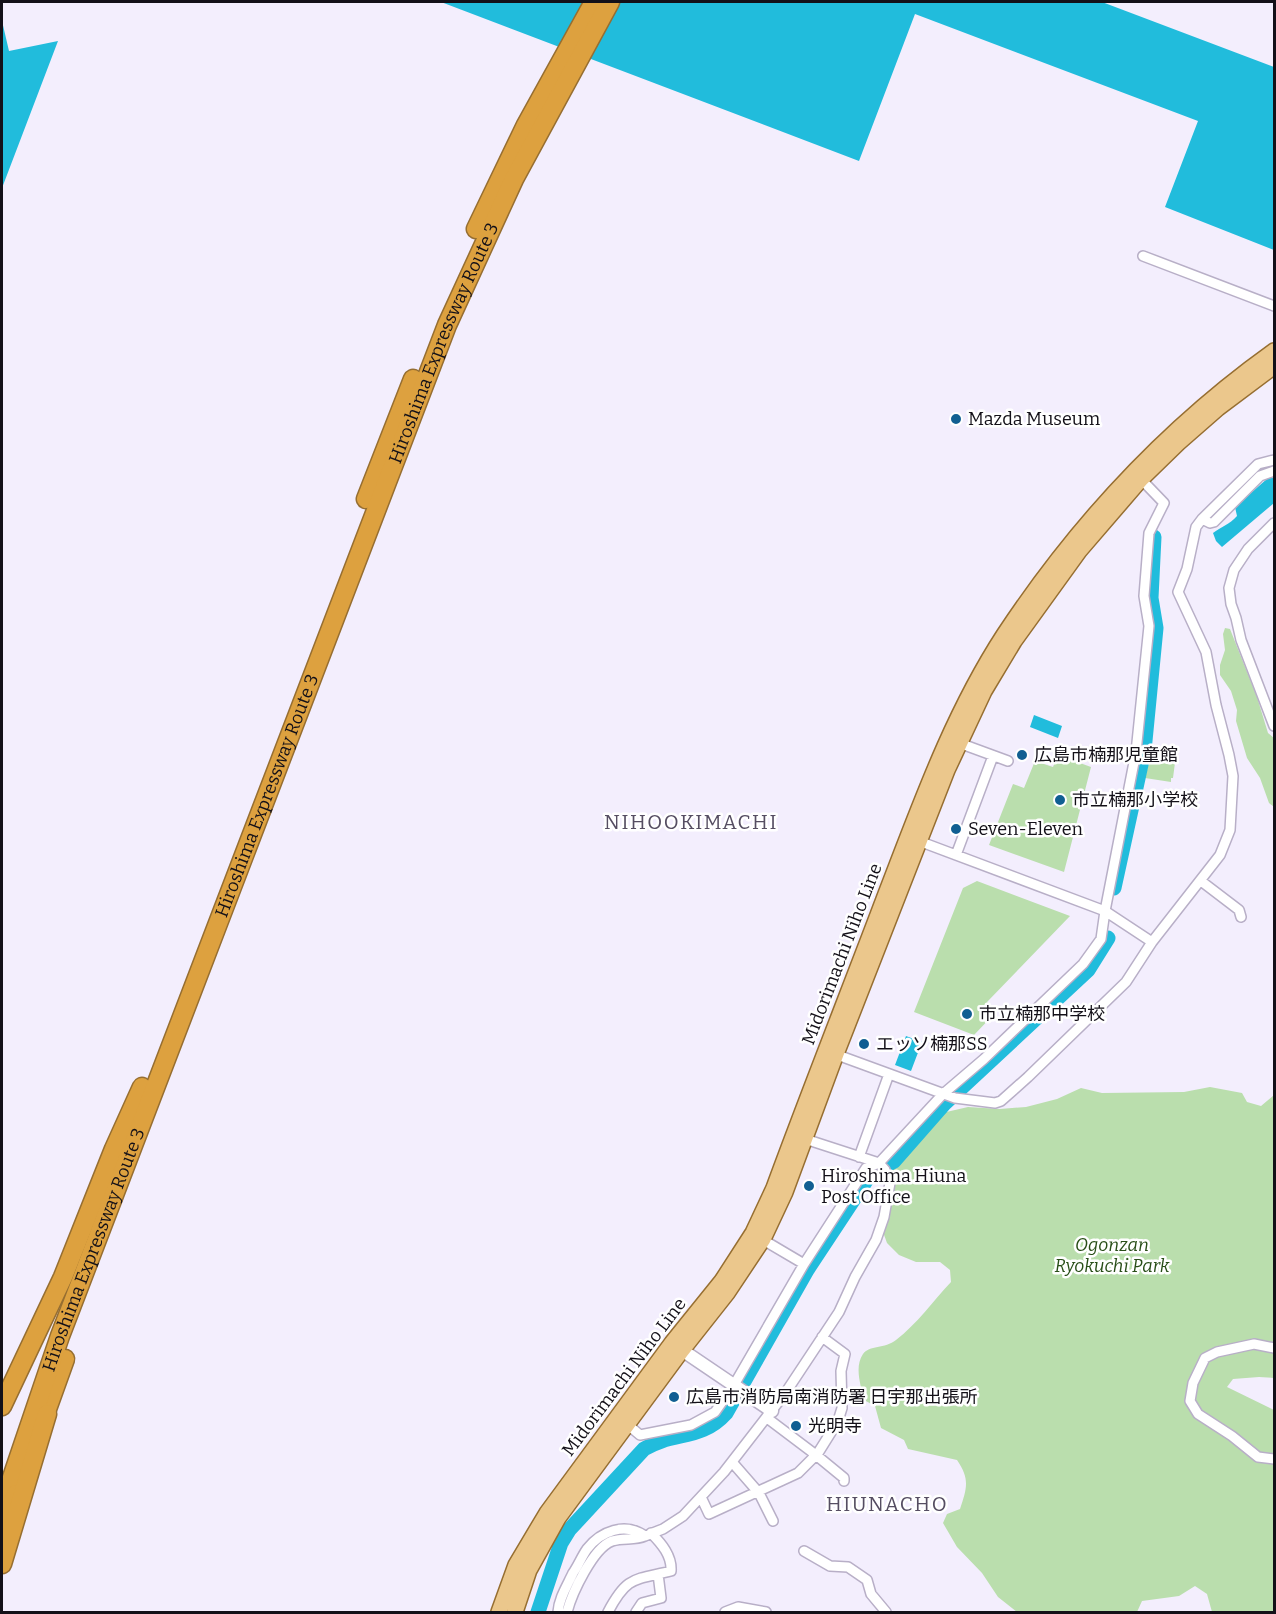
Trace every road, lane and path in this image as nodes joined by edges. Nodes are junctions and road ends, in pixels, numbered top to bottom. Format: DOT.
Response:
graph roads {
  1 [pos="594,2"];
  2 [pos="610,2"];
  3 [pos="551,92"];
  4 [pos="1143,256"];
  5 [pos="1275,306"];
  6 [pos="1272,360"];
  7 [pos="1275,460"];
  8 [pos="1275,471"];
  9 [pos="1137,475"];
  10 [pos="1202,519"];
  11 [pos="1275,523"];
  12 [pos="1044,589"];
  13 [pos="1275,726"];
  14 [pos="959,743"];
  15 [pos="993,756"];
  16 [pos="1008,761"];
  17 [pos="914,839"];
  18 [pos="956,855"];
  19 [pos="1201,880"];
  20 [pos="1105,911"];
  21 [pos="1241,917"];
  22 [pos="1152,942"];
  23 [pos="831,1053"];
  24 [pos="889,1074"];
  25 [pos="142,1087"];
  26 [pos="949,1096"];
  27 [pos="799,1137"];
  28 [pos="859,1156"];
  29 [pos="881,1165"];
  30 [pos="117,1188"];
  31 [pos="758,1236"];
  32 [pos="804,1264"];
  33 [pos="822,1337"];
  34 [pos="677,1346"];
  35 [pos="1275,1348"];
  36 [pos="738,1387"];
  37 [pos="52,1395"];
  38 [pos="2,1406"];
  39 [pos="770,1415"];
  40 [pos="627,1424"];
  41 [pos="816,1455"];
  42 [pos="1275,1459"];
  43 [pos="732,1462"];
  44 [pos="2,1472"];
  45 [pos="844,1481"];
  46 [pos="759,1493"];
  47 [pos="701,1497"];
  48 [pos="2,1507"];
  49 [pos="773,1521"];
  50 [pos="2,1534"];
  51 [pos="648,1534"];
  52 [pos="804,1551"];
  53 [pos="2,1564"];
  54 [pos="658,1574"];
  55 [pos="500,1612"];
  56 [pos="515,1612"];
  57 [pos="558,1612"];
  58 [pos="567,1612"];
  59 [pos="608,1612"];
  60 [pos="636,1612"];
  61 [pos="725,1612"];
  62 [pos="766,1612"];
  63 [pos="886,1612"];
  1 -- 3 [label="highway"];
  2 -- 3 [label="highway"];
  3 -- 25 [label="highway, Hiroshima Expressway Route 3"];
  3 -- 30 [label="highway, Hiroshima Expressway Route 3"];
  4 -- 5 [label="street"];
  6 -- 9 [label="main road, Midorimachi Niho Line"];
  7 -- 10 [label="street"];
  8 -- 10 [label="street"];
  9 -- 12 [label="main road, Midorimachi Niho Line"];
  9 -- 20 [label="street"];
  10 -- 19 [label="street"];
  11 -- 13 [label="street"];
  12 -- 14 [label="main road, Midorimachi Niho Line"];
  12 -- 17 [label="main road, Midorimachi Niho Line"];
  14 -- 15 [label="street"];
  14 -- 17 [label="main road, Midorimachi Niho Line"];
  15 -- 16 [label="street"];
  15 -- 18 [label="street"];
  17 -- 18 [label="street"];
  17 -- 23 [label="main road, Midorimachi Niho Line"];
  18 -- 20 [label="street"];
  19 -- 21 [label="street"];
  19 -- 22 [label="street"];
  20 -- 22 [label="street"];
  20 -- 26 [label="street"];
  22 -- 26 [label="street"];
  23 -- 24 [label="street"];
  23 -- 27 [label="main road, Midorimachi Niho Line"];
  24 -- 26 [label="street"];
  24 -- 28 [label="street"];
  25 -- 38 [label="highway"];
  25 -- 44 [label="highway, Hiroshima Expressway Route 3"];
  26 -- 29 [label="street"];
  27 -- 28 [label="street"];
  27 -- 31 [label="main road, Midorimachi Niho Line"];
  28 -- 29 [label="street"];
  29 -- 32 [label="street"];
  29 -- 33 [label="street"];
  30 -- 37 [label="highway"];
  30 -- 48 [label="highway, Hiroshima Expressway Route 3"];
  31 -- 32 [label="street"];
  31 -- 34 [label="main road, Midorimachi Niho Line"];
  32 -- 36 [label="street"];
  33 -- 39 [label="street"];
  33 -- 41 [label="street"];
  34 -- 36 [label="street"];
  34 -- 40 [label="main road, Midorimachi Niho Line"];
  34 -- 55 [label="main road, Midorimachi Niho Line"];
  35 -- 42 [label="street"];
  36 -- 39 [label="street"];
  36 -- 40 [label="street"];
  37 -- 50 [label="highway"];
  37 -- 53 [label="highway"];
  39 -- 41 [label="street"];
  39 -- 43 [label="street"];
  40 -- 56 [label="main road, Midorimachi Niho Line"];
  41 -- 45 [label="street"];
  41 -- 46 [label="street"];
  43 -- 46 [label="street"];
  43 -- 47 [label="street"];
  46 -- 47 [label="street"];
  46 -- 49 [label="street"];
  47 -- 51 [label="street"];
  51 -- 54 [label="street"];
  51 -- 57 [label="street"];
  51 -- 58 [label="street"];
  52 -- 63 [label="street"];
  54 -- 59 [label="street"];
  54 -- 60 [label="street"];
  61 -- 62 [label="street"];
}
